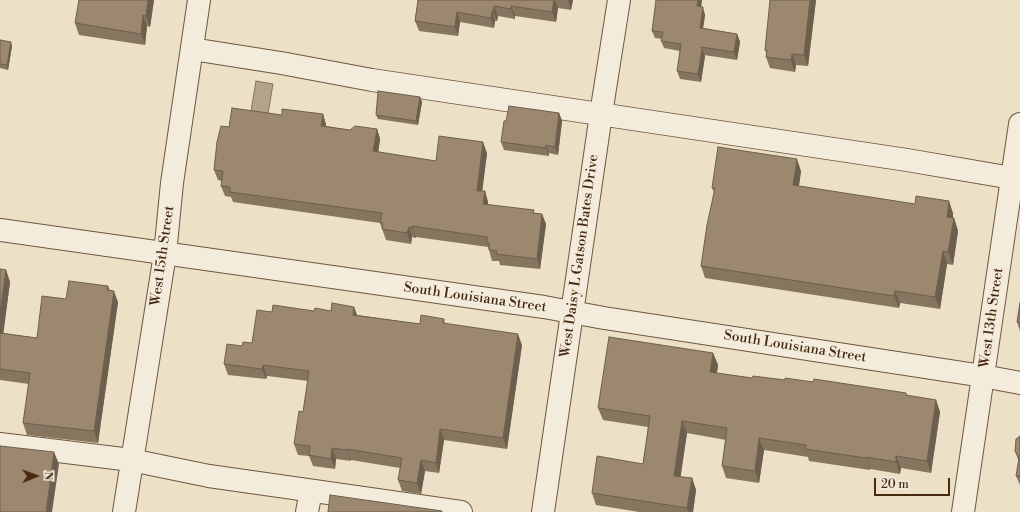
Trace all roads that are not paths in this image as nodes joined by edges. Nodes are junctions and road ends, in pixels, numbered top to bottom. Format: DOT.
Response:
graph roads {
  1 [pos="199,0"];
  2 [pos="619,0"];
  3 [pos="192,50"];
  4 [pos="600,114"];
  5 [pos="1020,124"];
  6 [pos="1012,178"];
  7 [pos="0,230"];
  8 [pos="165,254"];
  9 [pos="572,312"];
  10 [pos="983,376"];
  11 [pos="1020,383"];
  12 [pos="0,444"];
  13 [pos="131,460"];
  14 [pos="311,491"];
  15 [pos="124,512"];
  16 [pos="307,512"];
  17 [pos="461,512"];
  18 [pos="543,512"];
  19 [pos="963,512"];
  1 -- 3 [label="street, West 15th Street"];
  2 -- 4 [label="street, West Daisy L Gatson Bates Drive"];
  3 -- 4 [label="street"];
  3 -- 8 [label="street, West 15th Street"];
  4 -- 6 [label="street"];
  4 -- 9 [label="street, West Daisy L Gatson Bates Drive"];
  5 -- 6 [label="street, West 13th Street"];
  6 -- 10 [label="street, West 13th Street"];
  7 -- 8 [label="street, South Louisiana Street"];
  8 -- 9 [label="street, South Louisiana Street"];
  8 -- 13 [label="street, West 15th Street"];
  9 -- 10 [label="street, South Louisiana Street"];
  9 -- 18 [label="street, West Daisy L Gatson Bates Drive"];
  10 -- 11 [label="street, South Louisiana Street"];
  10 -- 19 [label="street, West 13th Street"];
  12 -- 13 [label="street"];
  13 -- 14 [label="street"];
  13 -- 15 [label="street, West 15th Street"];
  14 -- 16 [label="street"];
  14 -- 17 [label="street"];
}
